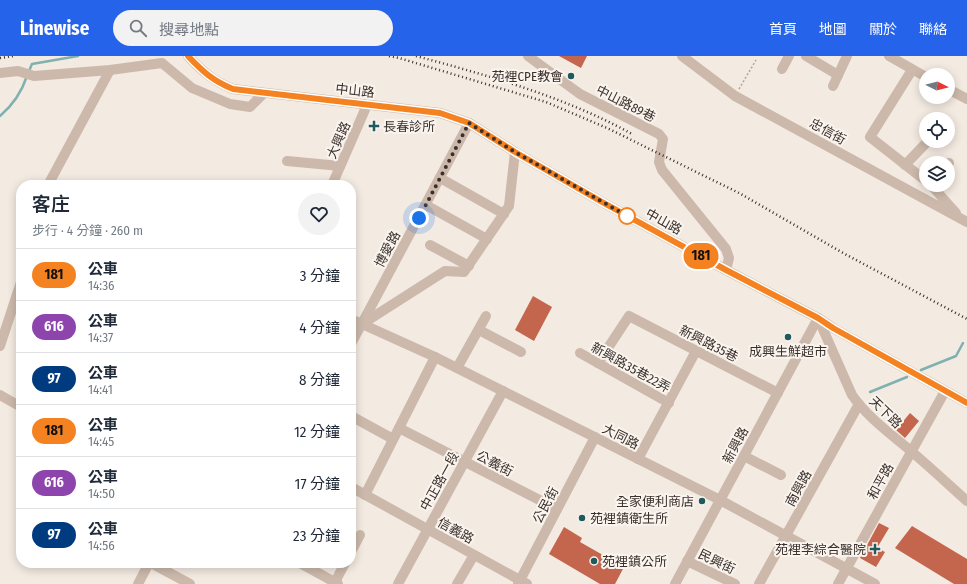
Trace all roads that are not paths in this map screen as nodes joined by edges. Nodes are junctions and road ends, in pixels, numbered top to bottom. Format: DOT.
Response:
graph roads {
  1 [pos="188,56"];
  2 [pos="528,56"];
  3 [pos="682,56"];
  4 [pos="789,56"];
  5 [pos="806,56"];
  6 [pos="847,56"];
  7 [pos="890,56"];
  8 [pos="782,69"];
  9 [pos="110,70"];
  10 [pos="912,70"];
  11 [pos="0,73"];
  12 [pos="919,74"];
  13 [pos="838,75"];
  14 [pos="833,86"];
  15 [pos="264,93"];
  16 [pos="955,93"];
  17 [pos="967,99"];
  18 [pos="367,105"];
  19 [pos="469,123"];
  20 [pos="921,148"];
  21 [pos="515,152"];
  22 [pos="287,161"];
  23 [pos="905,165"];
  24 [pos="340,166"];
  25 [pos="919,176"];
  26 [pos="440,178"];
  27 [pos="51,180"];
  28 [pos="334,180"];
  29 [pos="937,192"];
  30 [pos="426,205"];
  31 [pos="504,214"];
  32 [pos="963,220"];
  33 [pos="487,239"];
  34 [pos="430,245"];
  35 [pos="468,266"];
  36 [pos="726,270"];
  37 [pos="16,297"];
  38 [pos="486,316"];
  39 [pos="818,318"];
  40 [pos="356,321"];
  41 [pos="362,324"];
  42 [pos="479,330"];
  43 [pos="356,335"];
  44 [pos="0,346"];
  45 [pos="696,351"];
  46 [pos="521,352"];
  47 [pos="580,353"];
  48 [pos="436,357"];
  49 [pos="598,363"];
  50 [pos="457,368"];
  51 [pos="502,391"];
  52 [pos="945,391"];
  53 [pos="778,393"];
  54 [pos="0,395"];
  55 [pos="670,403"];
  56 [pos="967,403"];
  57 [pos="16,404"];
  58 [pos="858,404"];
  59 [pos="356,419"];
  60 [pos="399,428"];
  61 [pos="595,438"];
  62 [pos="393,439"];
  63 [pos="912,452"];
  64 [pos="744,456"];
  65 [pos="638,459"];
  66 [pos="464,462"];
  67 [pos="781,475"];
  68 [pos="356,490"];
  69 [pos="365,495"];
  70 [pos="720,500"];
  71 [pos="967,501"];
  72 [pos="557,509"];
  73 [pos="427,529"];
  74 [pos="786,535"];
  75 [pos="360,536"];
  76 [pos="356,543"];
  77 [pos="474,555"];
  78 [pos="687,561"];
  79 [pos="147,568"];
  80 [pos="160,568"];
  81 [pos="309,568"];
  82 [pos="343,568"];
  83 [pos="847,568"];
  84 [pos="336,583"];
  85 [pos="522,583"];
  86 [pos="138,584"];
  87 [pos="190,584"];
  88 [pos="398,584"];
  89 [pos="457,584"];
  90 [pos="675,584"];
  91 [pos="735,584"];
  92 [pos="759,584"];
  93 [pos="838,584"];
  94 [pos="875,584"];
  1 -- 15 [label="street, 中山路"];
  2 -- 36 [label="street, 中山路89巷"];
  3 -- 32 [label="street, 忠信街"];
  4 -- 8 [label="street"];
  5 -- 13 [label="street"];
  6 -- 13 [label="street"];
  7 -- 10 [label="street"];
  9 -- 11 [label="street"];
  9 -- 15 [label="street"];
  9 -- 27 [label="street"];
  10 -- 12 [label="street"];
  10 -- 23 [label="street"];
  13 -- 14 [label="street"];
  15 -- 18 [label="street, 中山路"];
  16 -- 17 [label="street"];
  18 -- 19 [label="street, 中山路"];
  18 -- 24 [label="street, 大興路"];
  19 -- 21 [label="street, 中山路"];
  19 -- 26 [label="street, 博愛路"];
  20 -- 23 [label="street"];
  21 -- 31 [label="street"];
  21 -- 36 [label="street, 中山路"];
  22 -- 24 [label="street"];
  23 -- 25 [label="street"];
  24 -- 28 [label="street, 大興路"];
  26 -- 30 [label="street, 博愛路"];
  26 -- 31 [label="street"];
  29 -- 32 [label="street"];
  30 -- 33 [label="street"];
  30 -- 41 [label="street, 博愛路"];
  31 -- 33 [label="street"];
  33 -- 35 [label="street"];
  34 -- 35 [label="street"];
  35 -- 41 [label="street"];
  36 -- 39 [label="street, 中山路"];
  37 -- 44 [label="street"];
  38 -- 42 [label="street"];
  39 -- 52 [label="street, 中山路"];
  39 -- 53 [label="street, 新興路"];
  39 -- 58 [label="street, 天下路"];
  40 -- 41 [label="street, 大同路"];
  41 -- 43 [label="street, 博愛路"];
  41 -- 48 [label="street, 大同路"];
  42 -- 46 [label="street"];
  42 -- 50 [label="street"];
  45 -- 49 [label="street, 新興路35巷"];
  45 -- 53 [label="street, 新興路35巷"];
  45 -- 55 [label="street, 新興路35巷22弄"];
  47 -- 49 [label="street, 新興路35巷22弄"];
  48 -- 50 [label="street, 大同路"];
  48 -- 60 [label="street"];
  49 -- 55 [label="street, 新興路35巷22弄"];
  50 -- 51 [label="street, 大同路"];
  51 -- 61 [label="street, 大同路"];
  51 -- 66 [label="street, 中正路一段"];
  52 -- 56 [label="street, 中山路"];
  52 -- 63 [label="street, 和平路"];
  53 -- 64 [label="street, 新興路"];
  54 -- 57 [label="street"];
  55 -- 65 [label="street, 新興路35巷22弄"];
  58 -- 63 [label="street, 天下路"];
  58 -- 74 [label="street, 南興路"];
  59 -- 62 [label="street"];
  60 -- 62 [label="street"];
  60 -- 66 [label="street, 公義街"];
  61 -- 65 [label="street, 大同路"];
  61 -- 72 [label="street, 公民街"];
  62 -- 69 [label="street"];
  63 -- 71 [label="street, 天下路"];
  63 -- 83 [label="street, 和平路"];
  64 -- 67 [label="street"];
  64 -- 70 [label="street, 新興路"];
  65 -- 70 [label="street, 大同路"];
  66 -- 72 [label="street, 公義街"];
  66 -- 73 [label="street, 中正路一段"];
  68 -- 69 [label="street, 信義路"];
  69 -- 73 [label="street, 信義路"];
  70 -- 74 [label="street, 大同路"];
  70 -- 78 [label="street, 新興路"];
  72 -- 85 [label="street, 公民街"];
  73 -- 77 [label="street, 信義路"];
  73 -- 88 [label="street, 中正路一段"];
  74 -- 83 [label="street, 大同路"];
  74 -- 92 [label="street, 南興路"];
  75 -- 76 [label="street"];
  77 -- 85 [label="street, 信義路"];
  77 -- 89 [label="street"];
  78 -- 90 [label="street, 新興路"];
  78 -- 91 [label="street, 民興街"];
  79 -- 86 [label="street"];
  80 -- 87 [label="street"];
  81 -- 84 [label="street"];
  82 -- 84 [label="street"];
  83 -- 93 [label="street, 和平路"];
  83 -- 94 [label="street, 大同路"];
}
